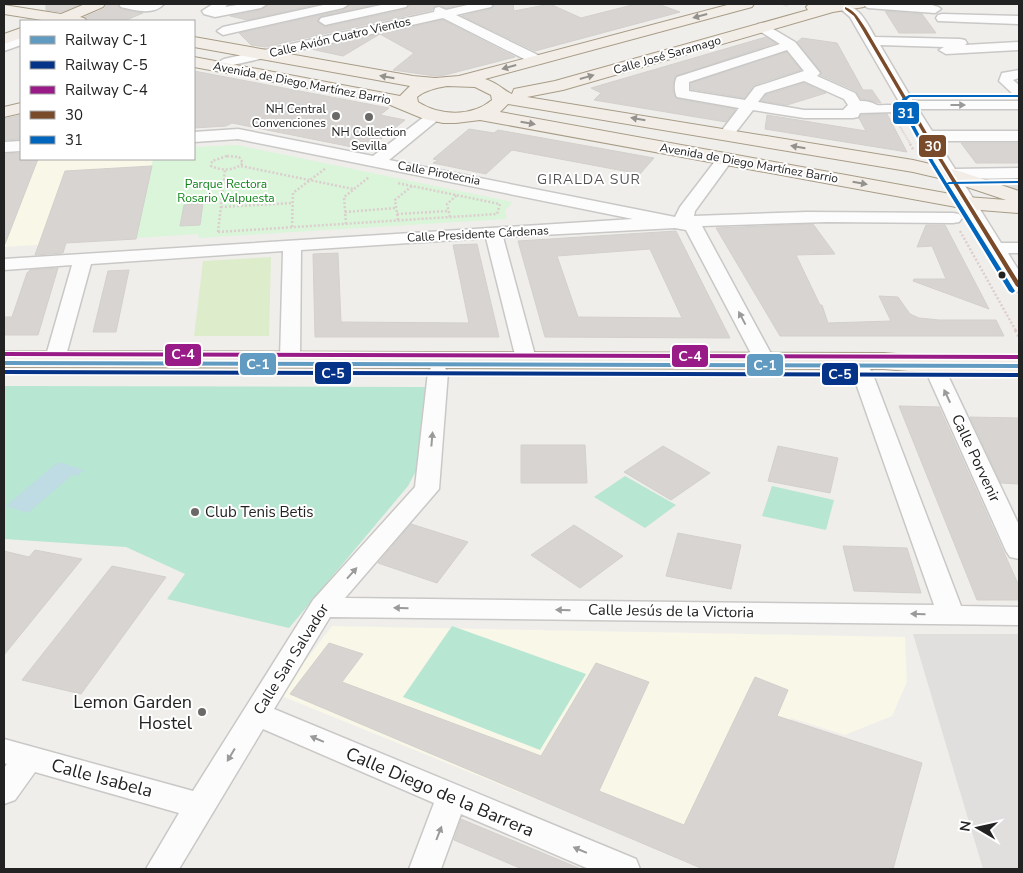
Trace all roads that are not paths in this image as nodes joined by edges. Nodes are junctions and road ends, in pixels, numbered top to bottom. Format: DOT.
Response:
graph roads {
  1 [pos="98,4"];
  2 [pos="125,4"];
  3 [pos="222,4"];
  4 [pos="261,4"];
  5 [pos="343,4"];
  6 [pos="402,4"];
  7 [pos="426,4"];
  8 [pos="487,4"];
  9 [pos="747,4"];
  10 [pos="801,4"];
  11 [pos="868,4"];
  12 [pos="152,6"];
  13 [pos="844,6"];
  14 [pos="4,10"];
  15 [pos="938,10"];
  16 [pos="444,14"];
  17 [pos="58,20"];
  18 [pos="1019,20"];
  19 [pos="324,22"];
  20 [pos="4,27"];
  21 [pos="1019,27"];
  22 [pos="764,28"];
  23 [pos="20,32"];
  24 [pos="20,32"];
  25 [pos="4,39"];
  26 [pos="221,39"];
  27 [pos="20,40"];
  28 [pos="958,40"];
  29 [pos="871,41"];
  30 [pos="195,42"];
  31 [pos="938,43"];
  32 [pos="790,45"];
  33 [pos="1019,46"];
  34 [pos="4,47"];
  35 [pos="265,54"];
  36 [pos="537,60"];
  37 [pos="205,65"];
  38 [pos="1019,74"];
  39 [pos="804,76"];
  40 [pos="459,81"];
  41 [pos="435,83"];
  42 [pos="540,89"];
  43 [pos="502,97"];
  44 [pos="410,105"];
  45 [pos="749,105"];
  46 [pos="910,105"];
  47 [pos="1017,105"];
  48 [pos="558,106"];
  49 [pos="20,108"];
  50 [pos="4,112"];
  51 [pos="480,114"];
  52 [pos="434,116"];
  53 [pos="727,134"];
  54 [pos="927,136"];
  55 [pos="1017,136"];
  56 [pos="195,137"];
  57 [pos="20,146"];
  58 [pos="4,147"];
  59 [pos="725,159"];
  60 [pos="377,161"];
  61 [pos="1019,173"];
  62 [pos="949,174"];
  63 [pos="1019,197"];
  64 [pos="967,202"];
  65 [pos="601,206"];
  66 [pos="1019,207"];
  67 [pos="953,218"];
  68 [pos="684,222"];
  69 [pos="600,227"];
  70 [pos="493,232"];
  71 [pos="292,236"];
  72 [pos="995,248"];
  73 [pos="1019,248"];
  74 [pos="83,260"];
  75 [pos="4,264"];
  76 [pos="1019,286"];
  77 [pos="4,359"];
  78 [pos="55,359"];
  79 [pos="290,359"];
  80 [pos="526,359"];
  81 [pos="765,361"];
  82 [pos="933,365"];
  83 [pos="1019,366"];
  84 [pos="4,371"];
  85 [pos="438,372"];
  86 [pos="862,372"];
  87 [pos="1019,551"];
  88 [pos="322,607"];
  89 [pos="951,615"];
  90 [pos="1019,616"];
  91 [pos="256,714"];
  92 [pos="16,755"];
  93 [pos="4,791"];
  94 [pos="452,797"];
  95 [pos="201,806"];
  96 [pos="162,869"];
  97 [pos="425,869"];
  98 [pos="624,869"];
  1 -- 17 [label="main road"];
  2 -- 12 [label="street"];
  3 -- 4 [label="street"];
  5 -- 26 [label="street"];
  6 -- 19 [label="street"];
  7 -- 16 [label="street"];
  8 -- 16 [label="street, Calle Avión Cuatro Vientos"];
  9 -- 36 [label="main road, Calle José Saramago, one-way"];
  10 -- 13 [label="main road"];
  11 -- 15 [label="street"];
  13 -- 22 [label="main road, Calle José Saramago"];
  13 -- 29 [label="street"];
  14 -- 17 [label="main road"];
  15 -- 18 [label="street"];
  15 -- 28 [label="street"];
  16 -- 35 [label="street, Calle Avión Cuatro Vientos"];
  16 -- 36 [label="street"];
  20 -- 23 [label="main road"];
  21 -- 28 [label="street"];
  22 -- 32 [label="street"];
  42 -- 22 [label="main road, Calle José Saramago, one-way"];
  24 -- 25 [label="main road"];
  26 -- 30 [label="main road, Avenida de Diego Martínez Barrio"];
  26 -- 35 [label="main road, Avenida de Diego Martínez Barrio"];
  26 -- 37 [label="main road"];
  27 -- 34 [label="street"];
  28 -- 31 [label="street"];
  29 -- 31 [label="street"];
  29 -- 46 [label="street"];
  31 -- 33 [label="street"];
  32 -- 39 [label="street"];
  32 -- 45 [label="street"];
  35 -- 37 [label="street, Calle Avión Cuatro Vientos"];
  41 -- 35 [label="main road, Avenida de Diego Martínez Barrio, one-way"];
  36 -- 40 [label="main road, Calle José Saramago, one-way"];
  37 -- 44 [label="main road, Avenida de Diego Martínez Barrio"];
  38 -- 47 [label="street"];
  39 -- 45 [label="street"];
  39 -- 45 [label="street"];
  40 -- 41 [label="main road"];
  40 -- 43 [label="main road"];
  41 -- 44 [label="main road"];
  42 -- 43 [label="main road, Calle José Saramago"];
  42 -- 48 [label="main road"];
  43 -- 48 [label="main road, Avenida de Diego Martínez Barrio"];
  43 -- 51 [label="main road"];
  44 -- 52 [label="main road, Avenida de Diego Martínez Barrio"];
  45 -- 53 [label="street"];
  46 -- 47 [label="street, one-way"];
  46 -- 54 [label="street"];
  53 -- 48 [label="main road, Avenida de Diego Martínez Barrio, one-way"];
  49 -- 50 [label="main road"];
  51 -- 52 [label="main road"];
  51 -- 59 [label="main road, Avenida de Diego Martínez Barrio, one-way"];
  52 -- 60 [label="street"];
  62 -- 53 [label="main road, Avenida de Diego Martínez Barrio, one-way"];
  54 -- 55 [label="street"];
  54 -- 62 [label="street"];
  56 -- 60 [label="street, Calle Pirotecnia"];
  57 -- 58 [label="street"];
  59 -- 64 [label="main road, Avenida de Diego Martínez Barrio, one-way"];
  59 -- 68 [label="street"];
  60 -- 65 [label="street, Calle Pirotecnia"];
  61 -- 62 [label="street"];
  62 -- 63 [label="main road, Avenida de Diego Martínez Barrio"];
  62 -- 64 [label="street"];
  64 -- 66 [label="main road, Avenida de Diego Martínez Barrio"];
  64 -- 72 [label="street"];
  65 -- 68 [label="street, Calle Pirotecnia"];
  65 -- 69 [label="street"];
  67 -- 68 [label="street, Calle Presidente Cárdenas"];
  68 -- 69 [label="street, Calle Presidente Cárdenas"];
  81 -- 68 [label="street, one-way"];
  69 -- 70 [label="street, Calle Presidente Cárdenas"];
  70 -- 71 [label="street, Calle Presidente Cárdenas"];
  70 -- 80 [label="street"];
  71 -- 74 [label="street, Calle Presidente Cárdenas"];
  71 -- 79 [label="street"];
  72 -- 73 [label="street"];
  72 -- 76 [label="street"];
  74 -- 75 [label="street, Calle Presidente Cárdenas"];
  74 -- 78 [label="street"];
  77 -- 78 [label="main road"];
  78 -- 79 [label="main road"];
  79 -- 80 [label="main road"];
  80 -- 81 [label="main road"];
  81 -- 82 [label="main road"];
  82 -- 83 [label="main road"];
  82 -- 86 [label="main road"];
  87 -- 82 [label="street, Calle Porvenir, one-way"];
  84 -- 85 [label="main road"];
  85 -- 86 [label="main road"];
  88 -- 85 [label="street, Calle San Salvador, one-way"];
  86 -- 89 [label="street"];
  89 -- 88 [label="street, Calle Jesús de la Victoria, one-way"];
  88 -- 91 [label="street, Calle San Salvador"];
  89 -- 90 [label="street, Calle Jesús de la Victoria"];
  94 -- 91 [label="street, Calle Diego de la Barrera, one-way"];
  91 -- 95 [label="street, Calle San Salvador, one-way"];
  92 -- 93 [label="street"];
  92 -- 95 [label="street, Calle Isabela"];
  97 -- 94 [label="street, one-way"];
  98 -- 94 [label="street, Calle Diego de la Barrera, one-way"];
  95 -- 96 [label="street, Calle San Salvador"];
}
